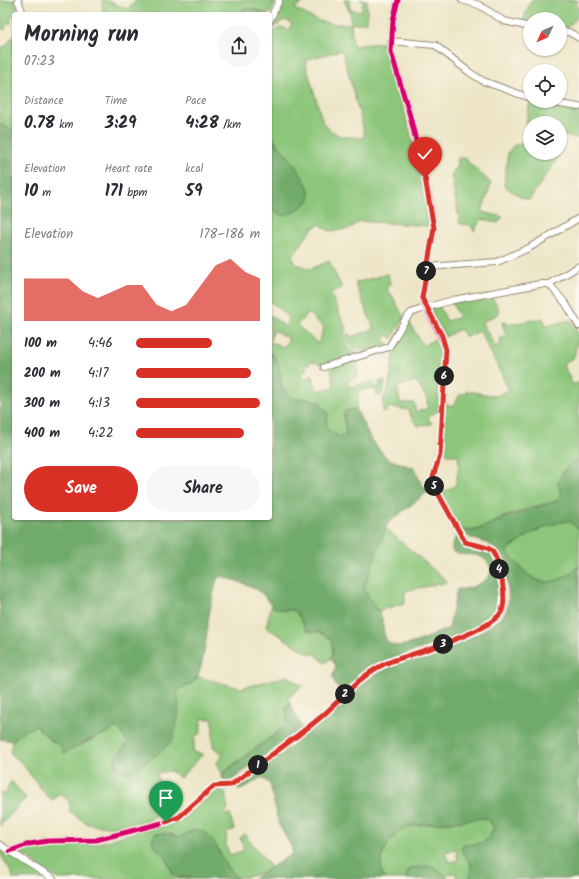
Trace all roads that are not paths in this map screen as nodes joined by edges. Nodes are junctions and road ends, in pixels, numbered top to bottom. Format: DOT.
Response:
graph roads {
  1 [pos="18,0"];
  2 [pos="279,0"];
  3 [pos="398,0"];
  4 [pos="462,0"];
  5 [pos="485,0"];
  6 [pos="479,5"];
  7 [pos="22,12"];
  8 [pos="272,16"];
  9 [pos="523,25"];
  10 [pos="567,32"];
  11 [pos="579,38"];
  12 [pos="391,41"];
  13 [pos="523,95"];
  14 [pos="567,105"];
  15 [pos="579,107"];
  16 [pos="579,218"];
  17 [pos="579,266"];
  18 [pos="427,267"];
  19 [pos="549,284"];
  20 [pos="425,308"];
  21 [pos="579,326"];
  22 [pos="324,367"];
  23 [pos="0,845"];
  24 [pos="10,851"];
  25 [pos="53,879"];
  1 -- 7 [label="street"];
  2 -- 8 [label="street"];
  3 -- 12 [label="street"];
  4 -- 6 [label="street"];
  5 -- 6 [label="street"];
  6 -- 9 [label="street"];
  10 -- 11 [label="street"];
  12 -- 13 [label="street"];
  12 -- 18 [label="street"];
  14 -- 15 [label="street"];
  16 -- 18 [label="street"];
  17 -- 19 [label="street"];
  18 -- 20 [label="street"];
  19 -- 20 [label="street"];
  19 -- 21 [label="street"];
  20 -- 22 [label="street"];
  20 -- 24 [label="street"];
  23 -- 24 [label="street"];
  24 -- 25 [label="street"];
}
